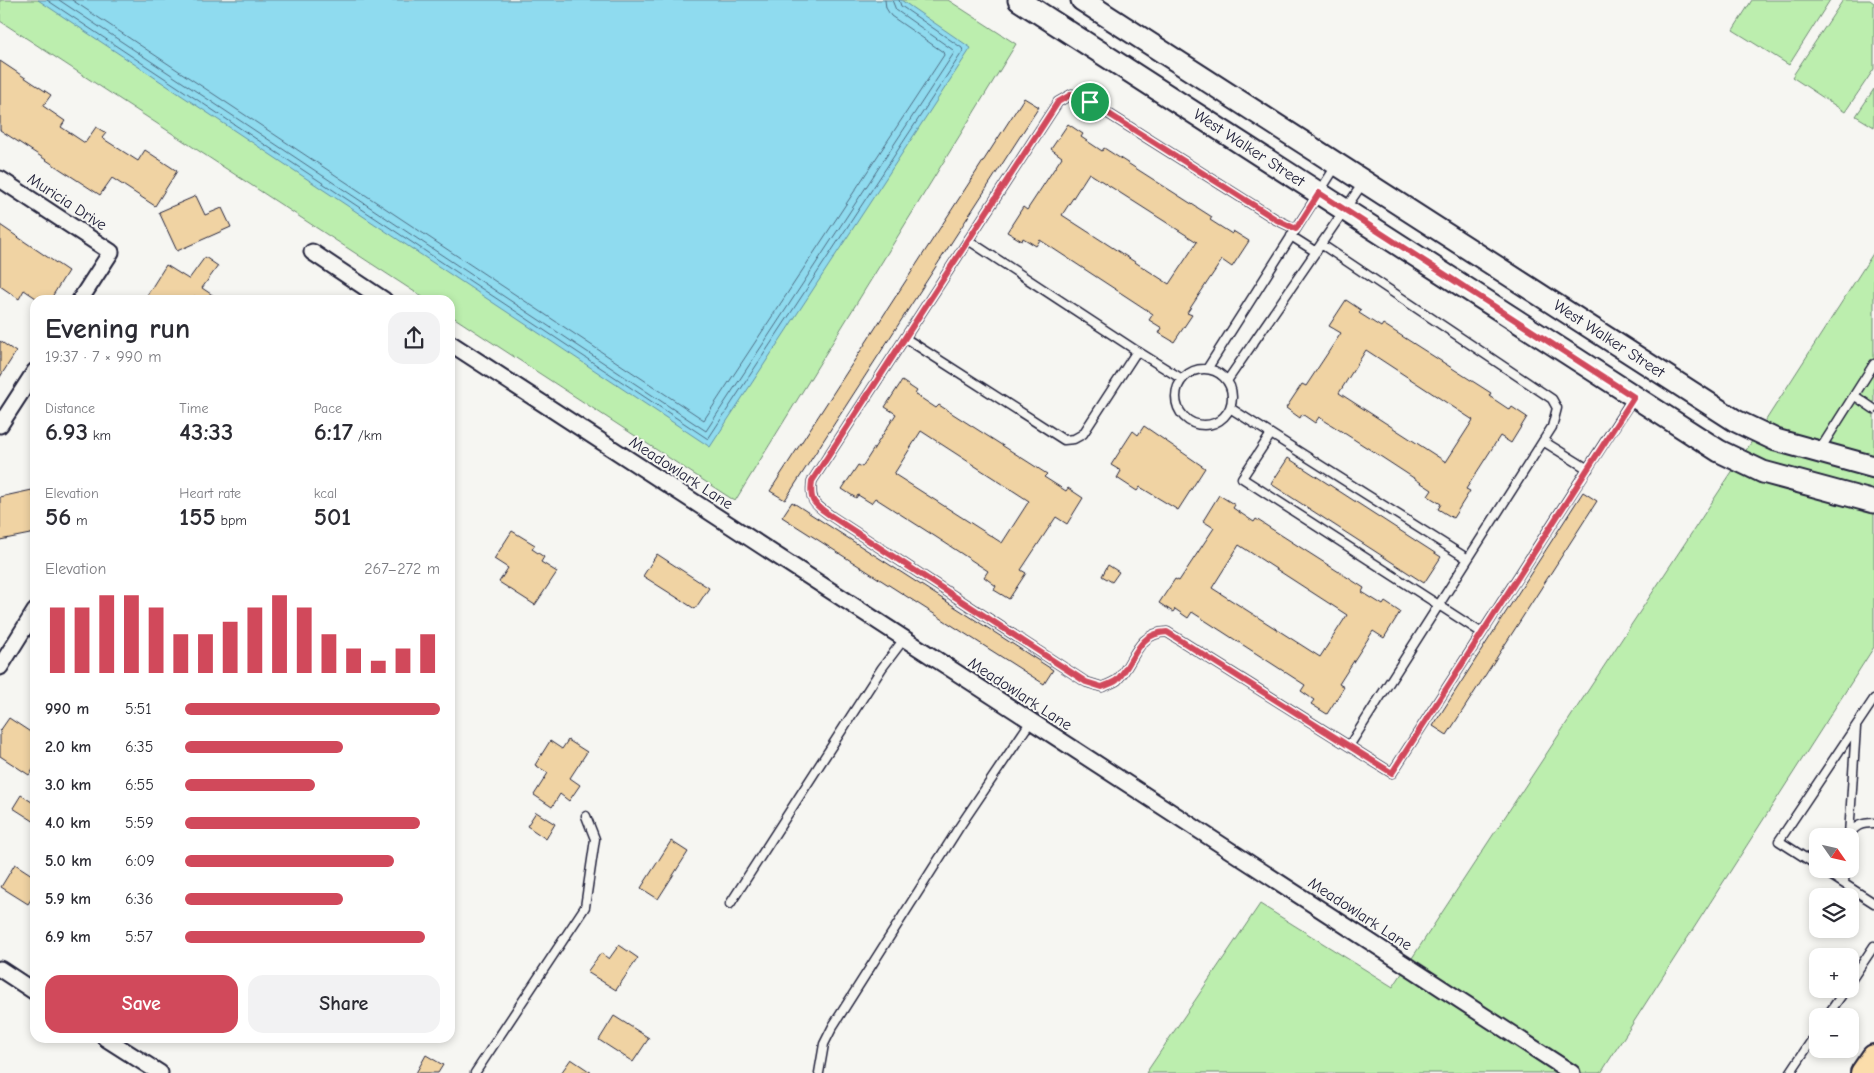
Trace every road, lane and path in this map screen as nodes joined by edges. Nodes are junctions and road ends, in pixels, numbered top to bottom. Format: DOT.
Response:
graph roads {
  1 [pos="1019,0"];
  2 [pos="1082,0"];
  3 [pos="1337,164"];
  4 [pos="0,179"];
  5 [pos="1364,182"];
  6 [pos="1319,193"];
  7 [pos="1344,210"];
  8 [pos="1296,229"];
  9 [pos="1292,236"];
  10 [pos="968,240"];
  11 [pos="1321,244"];
  12 [pos="312,252"];
  13 [pos="1316,252"];
  14 [pos="83,295"];
  15 [pos="376,295"];
  16 [pos="905,338"];
  17 [pos="455,346"];
  18 [pos="1137,351"];
  19 [pos="1874,364"];
  20 [pos="1207,369"];
  21 [pos="30,379"];
  22 [pos="1182,379"];
  23 [pos="1227,381"];
  24 [pos="1854,396"];
  25 [pos="1634,397"];
  26 [pos="1230,408"];
  27 [pos="1874,408"];
  28 [pos="0,425"];
  29 [pos="1270,434"];
  30 [pos="1543,442"];
  31 [pos="1818,452"];
  32 [pos="1874,467"];
  33 [pos="1588,469"];
  34 [pos="1874,502"];
  35 [pos="1468,559"];
  36 [pos="1438,605"];
  37 [pos="30,619"];
  38 [pos="1482,633"];
  39 [pos="904,639"];
  40 [pos="0,667"];
  41 [pos="1874,699"];
  42 [pos="1031,721"];
  43 [pos="1856,727"];
  44 [pos="1349,746"];
  45 [pos="586,816"];
  46 [pos="1874,823"];
  47 [pos="1849,828"];
  48 [pos="1854,828"];
  49 [pos="1809,860"];
  50 [pos="1836,878"];
  51 [pos="1844,878"];
  52 [pos="1844,883"];
  53 [pos="1874,903"];
  54 [pos="730,904"];
  55 [pos="1874,946"];
  56 [pos="1859,968"];
  57 [pos="0,969"];
  58 [pos="30,989"];
  59 [pos="113,1043"];
  60 [pos="1809,1044"];
  61 [pos="1874,1057"];
  62 [pos="160,1073"];
  63 [pos="475,1073"];
  64 [pos="819,1073"];
  65 [pos="1572,1073"];
  66 [pos="1790,1073"];
  67 [pos="1863,1073"];
  1 -- 6 [label="street, West Walker Street"];
  2 -- 3 [label="street, West Walker Street"];
  3 -- 5 [label="street, West Walker Street"];
  3 -- 6 [label="lane"];
  4 -- 14 [label="street, Muricia Drive"];
  5 -- 7 [label="lane"];
  5 -- 31 [label="street, West Walker Street"];
  6 -- 7 [label="street, West Walker Street"];
  6 -- 8 [label="lane"];
  7 -- 11 [label="lane"];
  7 -- 25 [label="street, West Walker Street"];
  8 -- 9 [label="lane"];
  8 -- 10 [label="lane"];
  9 -- 13 [label="lane"];
  9 -- 20 [label="lane"];
  10 -- 16 [label="lane"];
  10 -- 18 [label="lane"];
  11 -- 13 [label="lane"];
  11 -- 30 [label="lane"];
  12 -- 15 [label="street"];
  13 -- 23 [label="lane"];
  16 -- 18 [label="lane"];
  16 -- 44 [label="lane"];
  17 -- 39 [label="street, Meadowlark Lane"];
  18 -- 22 [label="lane"];
  19 -- 24 [label="lane"];
  20 -- 22 [label="lane"];
  20 -- 23 [label="lane"];
  21 -- 28 [label="street"];
  22 -- 26 [label="lane"];
  23 -- 26 [label="lane"];
  24 -- 27 [label="lane"];
  24 -- 31 [label="lane"];
  25 -- 33 [label="lane"];
  25 -- 34 [label="street, West Walker Street"];
  26 -- 29 [label="lane"];
  29 -- 35 [label="lane"];
  29 -- 36 [label="lane"];
  30 -- 33 [label="lane"];
  30 -- 35 [label="lane"];
  31 -- 32 [label="street, West Walker Street"];
  33 -- 38 [label="lane"];
  35 -- 36 [label="lane"];
  36 -- 38 [label="lane"];
  36 -- 44 [label="lane"];
  37 -- 40 [label="street"];
  38 -- 44 [label="lane"];
  39 -- 42 [label="street, Meadowlark Lane"];
  39 -- 54 [label="lane"];
  41 -- 43 [label="lane"];
  42 -- 64 [label="lane"];
  42 -- 65 [label="street, Meadowlark Lane"];
  43 -- 47 [label="lane"];
  43 -- 49 [label="lane"];
  45 -- 63 [label="lane"];
  46 -- 48 [label="lane"];
  50 -- 52 [label="lane"];
  51 -- 52 [label="lane"];
  52 -- 53 [label="lane"];
  55 -- 56 [label="lane"];
  57 -- 58 [label="street"];
  59 -- 62 [label="street"];
  60 -- 66 [label="lane"];
  61 -- 67 [label="main road"];
}
